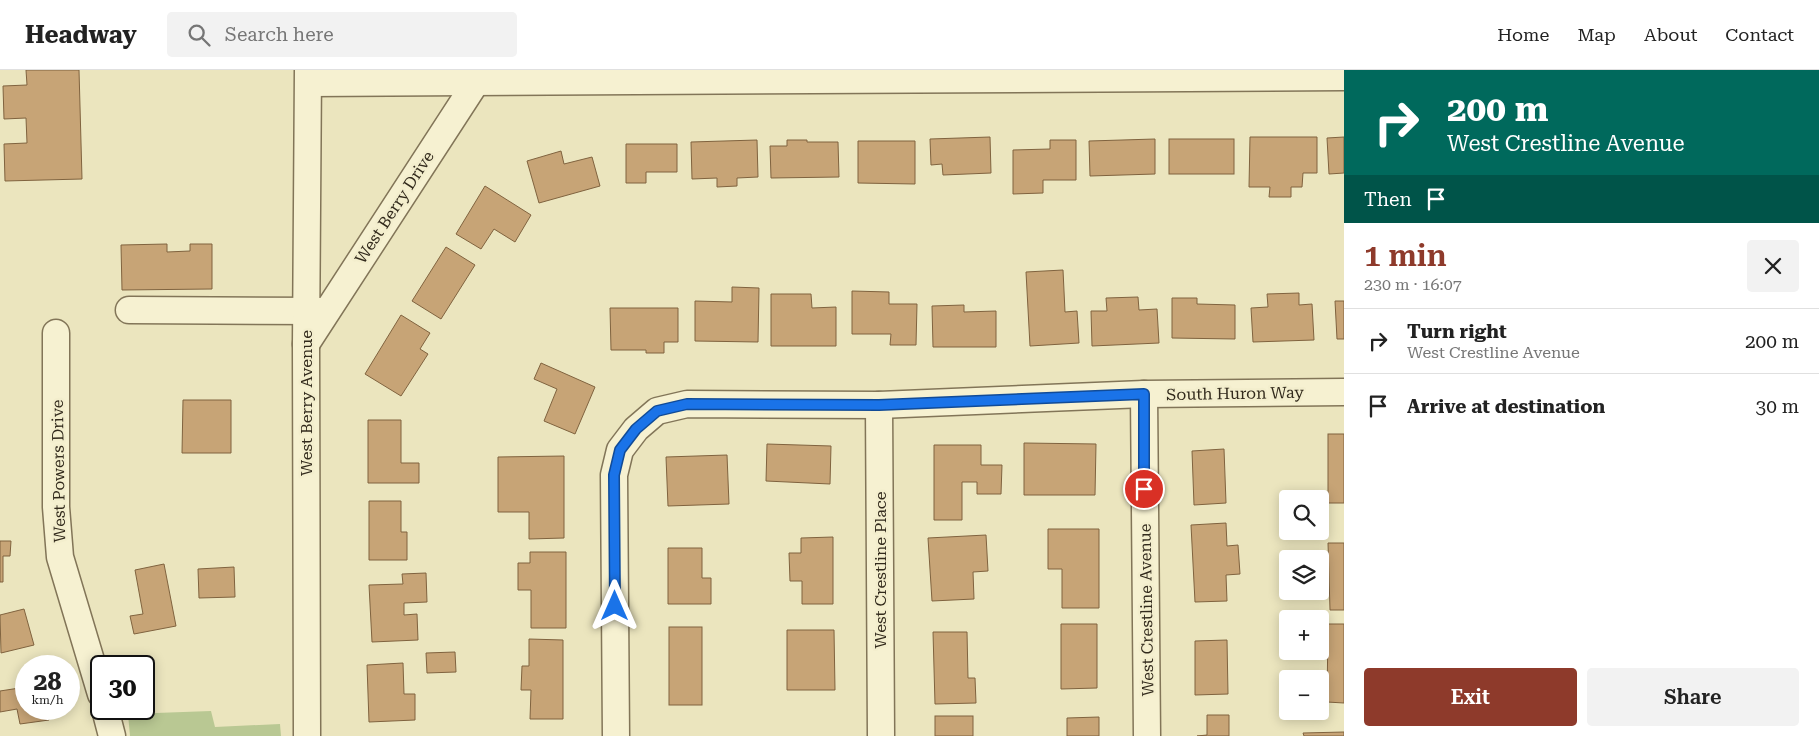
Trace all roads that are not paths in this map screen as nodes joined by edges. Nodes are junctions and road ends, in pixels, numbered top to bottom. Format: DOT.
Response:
graph roads {
  1 [pos="480,75"];
  2 [pos="308,76"];
  3 [pos="1344,77"];
  4 [pos="129,310"];
  5 [pos="317,310"];
  6 [pos="56,333"];
  7 [pos="306,344"];
  8 [pos="1344,392"];
  9 [pos="1144,394"];
  10 [pos="879,405"];
  11 [pos="90,657"];
  12 [pos="108,720"];
  13 [pos="112,736"];
  14 [pos="307,736"];
  15 [pos="616,736"];
  16 [pos="881,736"];
  17 [pos="1147,736"];
  1 -- 2 [label="street"];
  1 -- 3 [label="street"];
  1 -- 5 [label="street, West Berry Drive"];
  2 -- 5 [label="street, West Berry Avenue"];
  4 -- 5 [label="street"];
  5 -- 7 [label="street, West Berry Drive"];
  6 -- 11 [label="street, West Powers Drive"];
  7 -- 14 [label="street, West Berry Avenue"];
  8 -- 9 [label="street, South Huron Way"];
  9 -- 10 [label="street, South Huron Way"];
  9 -- 17 [label="street, West Crestline Avenue"];
  10 -- 15 [label="street, South Huron Way"];
  10 -- 16 [label="street, West Crestline Place"];
  12 -- 13 [label="street"];
}
